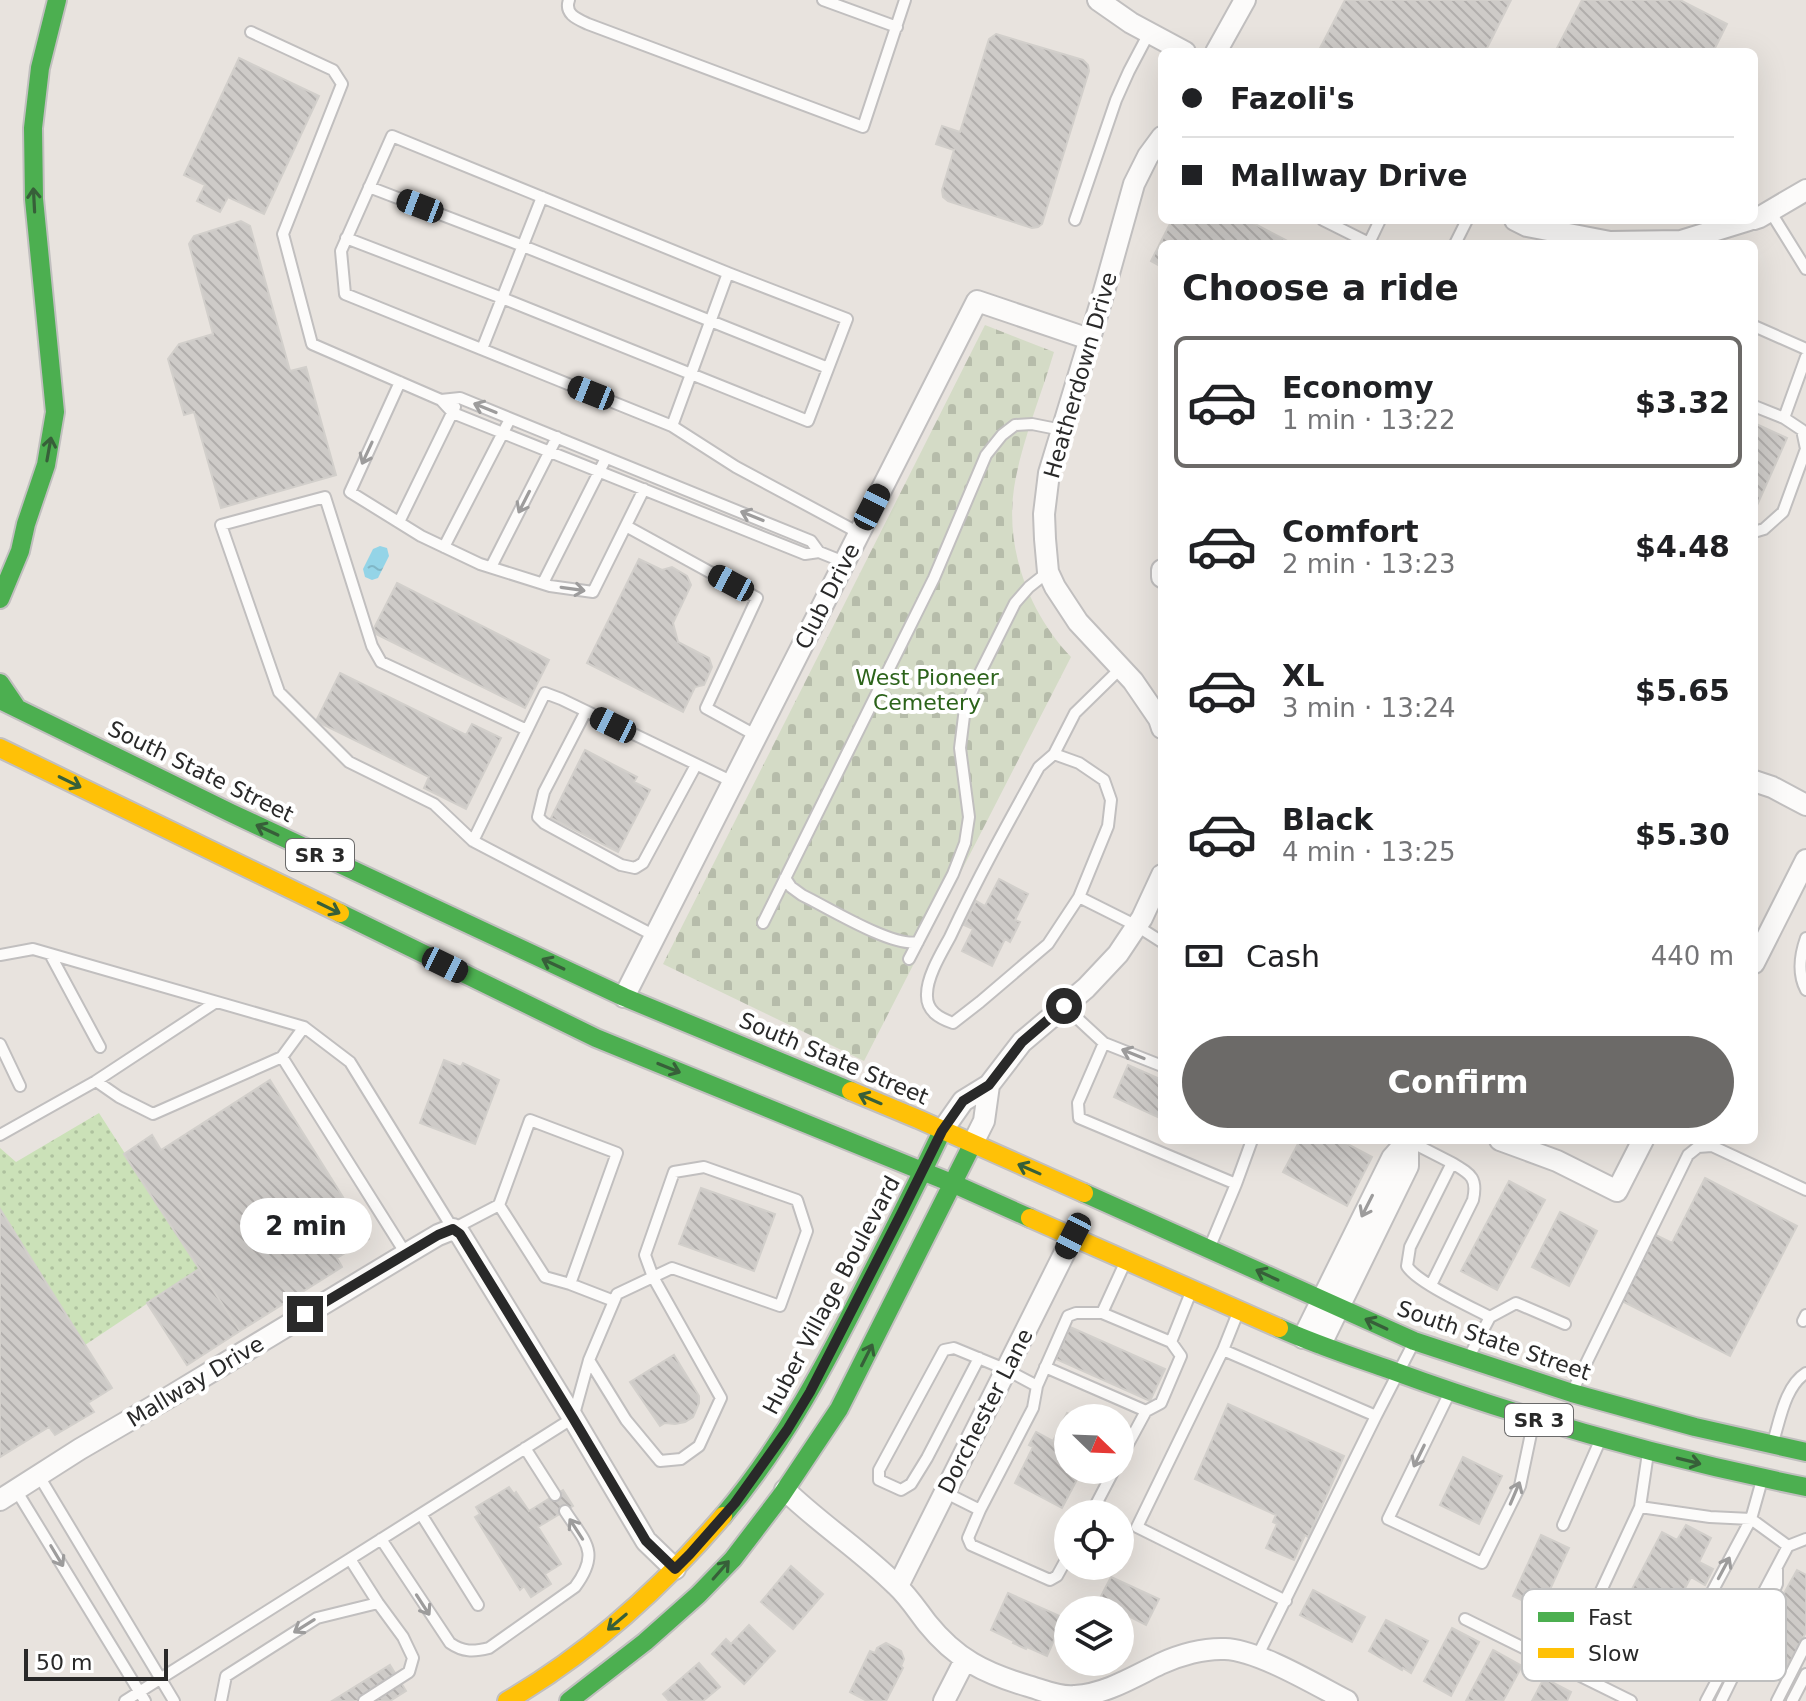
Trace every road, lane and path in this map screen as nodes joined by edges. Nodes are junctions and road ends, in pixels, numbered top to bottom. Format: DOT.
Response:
graph roads {
  1 [pos="57,0"];
  2 [pos="569,0"];
  3 [pos="823,0"];
  4 [pos="905,0"];
  5 [pos="1098,0"];
  6 [pos="1245,0"];
  7 [pos="897,27"];
  8 [pos="251,32"];
  9 [pos="1149,33"];
  10 [pos="1177,48"];
  11 [pos="1218,48"];
  12 [pos="1158,142"];
  13 [pos="369,187"];
  14 [pos="1806,190"];
  15 [pos="542,197"];
  16 [pos="1758,217"];
  17 [pos="1075,220"];
  18 [pos="1331,224"];
  19 [pos="1523,224"];
  20 [pos="1736,224"];
  21 [pos="346,238"];
  22 [pos="1363,240"];
  23 [pos="1586,240"];
  24 [pos="1684,240"];
  25 [pos="523,246"];
  26 [pos="1806,269"];
  27 [pos="728,273"];
  28 [pos="502,298"];
  29 [pos="711,321"];
  30 [pos="1758,328"];
  31 [pos="1089,339"];
  32 [pos="482,349"];
  33 [pos="1806,349"];
  34 [pos="1806,357"];
  35 [pos="828,368"];
  36 [pos="691,374"];
  37 [pos="400,382"];
  38 [pos="460,398"];
  39 [pos="441,400"];
  40 [pos="1758,408"];
  41 [pos="453,413"];
  42 [pos="1784,418"];
  43 [pos="510,419"];
  44 [pos="672,426"];
  45 [pos="1062,430"];
  46 [pos="503,433"];
  47 [pos="557,437"];
  48 [pos="549,452"];
  49 [pos="606,458"];
  50 [pos="599,472"];
  51 [pos="644,489"];
  52 [pos="399,522"];
  53 [pos="26,524"];
  54 [pos="626,526"];
  55 [pos="1758,531"];
  56 [pos="859,533"];
  57 [pos="444,547"];
  58 [pos="819,552"];
  59 [pos="844,562"];
  60 [pos="0,563"];
  61 [pos="491,567"];
  62 [pos="1048,572"];
  63 [pos="543,583"];
  64 [pos="0,599"];
  65 [pos="1121,668"];
  66 [pos="0,683"];
  67 [pos="8,704"];
  68 [pos="586,711"];
  69 [pos="1158,717"];
  70 [pos="527,730"];
  71 [pos="757,736"];
  72 [pos="0,748"];
  73 [pos="1054,754"];
  74 [pos="696,765"];
  75 [pos="733,782"];
  76 [pos="1758,782"];
  77 [pos="1806,805"];
  78 [pos="473,841"];
  79 [pos="1806,860"];
  80 [pos="785,878"];
  81 [pos="1158,883"];
  82 [pos="1079,897"];
  83 [pos="763,923"];
  84 [pos="1137,926"];
  85 [pos="655,936"];
  86 [pos="1806,938"];
  87 [pos="1158,939"];
  88 [pos="918,942"];
  89 [pos="50,954"];
  90 [pos="0,955"];
  91 [pos="1758,955"];
  92 [pos="909,959"];
  93 [pos="1806,990"];
  94 [pos="624,997"];
  95 [pos="216,1002"];
  96 [pos="1064,1006"];
  97 [pos="304,1027"];
  98 [pos="1104,1043"];
  99 [pos="0,1044"];
  100 [pos="100,1047"];
  101 [pos="282,1057"];
  102 [pos="1158,1064"];
  103 [pos="96,1081"];
  104 [pos="989,1085"];
  105 [pos="20,1086"];
  106 [pos="942,1131"];
  107 [pos="0,1135"];
  108 [pos="1251,1144"];
  109 [pos="1408,1144"];
  110 [pos="1416,1144"];
  111 [pos="1511,1144"];
  112 [pos="1641,1144"];
  113 [pos="972,1145"];
  114 [pos="1452,1163"];
  115 [pos="923,1171"];
  116 [pos="954,1184"];
  117 [pos="1236,1184"];
  118 [pos="1806,1190"];
  119 [pos="499,1205"];
  120 [pos="453,1229"];
  121 [pos="1073,1236"];
  122 [pos="1209,1248"];
  123 [pos="406,1254"];
  124 [pos="1126,1259"];
  125 [pos="653,1277"];
  126 [pos="1172,1281"];
  127 [pos="570,1284"];
  128 [pos="1431,1285"];
  129 [pos="1192,1288"];
  130 [pos="1241,1291"];
  131 [pos="614,1301"];
  132 [pos="1317,1309"];
  133 [pos="1240,1310"];
  134 [pos="1102,1313"];
  135 [pos="1490,1317"];
  136 [pos="1565,1324"];
  137 [pos="1312,1341"];
  138 [pos="1414,1341"];
  139 [pos="1171,1342"];
  140 [pos="1223,1350"];
  141 [pos="979,1358"];
  142 [pos="589,1360"];
  143 [pos="1467,1360"];
  144 [pos="1045,1367"];
  145 [pos="1005,1369"];
  146 [pos="1399,1373"];
  147 [pos="1806,1373"];
  148 [pos="1513,1375"];
  149 [pos="1037,1386"];
  150 [pos="1572,1393"];
  151 [pos="1457,1394"];
  152 [pos="1146,1411"];
  153 [pos="1376,1416"];
  154 [pos="573,1418"];
  155 [pos="1535,1418"];
  156 [pos="1134,1433"];
  157 [pos="1601,1438"];
  158 [pos="525,1448"];
  159 [pos="1648,1451"];
  160 [pos="1806,1452"];
  161 [pos="1767,1461"];
  162 [pos="1806,1464"];
  163 [pos="39,1476"];
  164 [pos="1806,1487"];
  165 [pos="785,1490"];
  166 [pos="944,1492"];
  167 [pos="8,1495"];
  168 [pos="555,1495"];
  169 [pos="1640,1507"];
  170 [pos="980,1510"];
  171 [pos="565,1511"];
  172 [pos="421,1514"];
  173 [pos="1751,1519"];
  174 [pos="1563,1525"];
  175 [pos="381,1539"];
  176 [pos="1806,1539"];
  177 [pos="1788,1546"];
  178 [pos="350,1559"];
  179 [pos="1777,1567"];
  180 [pos="675,1569"];
  181 [pos="1054,1578"];
  182 [pos="898,1586"];
  183 [pos="1602,1589"];
  184 [pos="1714,1589"];
  185 [pos="1765,1589"];
  186 [pos="1775,1589"];
  187 [pos="1286,1601"];
  188 [pos="378,1603"];
  189 [pos="478,1605"];
  190 [pos="1465,1619"];
  191 [pos="1806,1644"];
  192 [pos="1522,1647"];
  193 [pos="1257,1657"];
  194 [pos="965,1660"];
  195 [pos="1806,1674"];
  196 [pos="161,1679"];
  197 [pos="1591,1681"];
  198 [pos="1717,1681"];
  199 [pos="1731,1681"];
  200 [pos="1119,1694"];
  201 [pos="143,1696"];
  202 [pos="125,1701"];
  203 [pos="174,1701"];
  204 [pos="221,1701"];
  205 [pos="364,1701"];
  206 [pos="507,1701"];
  207 [pos="569,1701"];
  208 [pos="944,1701"];
  209 [pos="1347,1701"];
  210 [pos="1631,1701"];
  211 [pos="1706,1701"];
  212 [pos="1721,1701"];
  213 [pos="1777,1701"];
  214 [pos="1792,1701"];
  53 -- 1 [label="main road, one-way"];
  2 -- 7 [label="lane"];
  3 -- 7 [label="lane"];
  4 -- 7 [label="lane"];
  5 -- 9 [label="street"];
  6 -- 11 [label="street"];
  8 -- 37 [label="lane"];
  9 -- 10 [label="street"];
  9 -- 17 [label="lane"];
  12 -- 31 [label="street, Heatherdown Drive"];
  13 -- 15 [label="lane"];
  13 -- 21 [label="lane"];
  13 -- 25 [label="lane"];
  14 -- 16 [label="street"];
  15 -- 25 [label="lane"];
  15 -- 27 [label="lane"];
  16 -- 26 [label="lane"];
  18 -- 22 [label="lane"];
  19 -- 23 [label="street"];
  20 -- 24 [label="street"];
  21 -- 28 [label="lane"];
  21 -- 32 [label="lane"];
  25 -- 28 [label="lane"];
  25 -- 29 [label="lane"];
  27 -- 29 [label="lane"];
  27 -- 35 [label="lane"];
  28 -- 32 [label="lane"];
  28 -- 36 [label="lane"];
  29 -- 35 [label="lane"];
  29 -- 36 [label="lane"];
  30 -- 33 [label="lane"];
  31 -- 45 [label="street, Heatherdown Drive"];
  31 -- 56 [label="street, Club Drive"];
  32 -- 44 [label="lane"];
  34 -- 42 [label="lane"];
  35 -- 36 [label="lane"];
  36 -- 44 [label="lane"];
  37 -- 39 [label="lane"];
  37 -- 52 [label="lane, one-way"];
  38 -- 39 [label="lane"];
  38 -- 41 [label="lane"];
  43 -- 38 [label="lane, one-way"];
  39 -- 41 [label="lane"];
  40 -- 42 [label="lane"];
  41 -- 46 [label="lane"];
  41 -- 52 [label="lane"];
  42 -- 55 [label="lane"];
  43 -- 46 [label="lane"];
  43 -- 47 [label="lane"];
  44 -- 56 [label="lane"];
  45 -- 62 [label="street, Heatherdown Drive"];
  45 -- 80 [label="lane"];
  46 -- 48 [label="lane"];
  46 -- 57 [label="lane"];
  47 -- 48 [label="lane"];
  47 -- 49 [label="lane"];
  48 -- 50 [label="lane"];
  48 -- 61 [label="lane, one-way"];
  49 -- 50 [label="lane"];
  58 -- 49 [label="lane, one-way"];
  50 -- 51 [label="lane"];
  50 -- 63 [label="lane"];
  51 -- 54 [label="lane"];
  51 -- 58 [label="lane"];
  52 -- 57 [label="lane"];
  53 -- 60 [label="main road"];
  53 -- 64 [label="main road"];
  63 -- 54 [label="lane, one-way"];
  54 -- 71 [label="lane"];
  56 -- 59 [label="street, Club Drive"];
  57 -- 61 [label="lane"];
  58 -- 59 [label="lane"];
  59 -- 71 [label="street, Club Drive"];
  61 -- 63 [label="lane"];
  62 -- 65 [label="street, Heatherdown Drive"];
  62 -- 88 [label="lane"];
  65 -- 69 [label="street, Heatherdown Drive"];
  65 -- 73 [label="lane"];
  66 -- 67 [label="main road"];
  94 -- 67 [label="main road, South State Street / SR 3, one-way"];
  68 -- 70 [label="lane"];
  68 -- 74 [label="lane"];
  68 -- 74 [label="lane"];
  70 -- 78 [label="lane"];
  70 -- 78 [label="lane"];
  71 -- 75 [label="street, Club Drive"];
  72 -- 115 [label="main road, South State Street / SR 3, one-way"];
  73 -- 82 [label="lane"];
  73 -- 82 [label="lane"];
  74 -- 75 [label="lane"];
  75 -- 85 [label="street, Club Drive"];
  76 -- 77 [label="street"];
  78 -- 85 [label="lane"];
  79 -- 91 [label="street"];
  80 -- 83 [label="lane"];
  80 -- 88 [label="lane"];
  81 -- 84 [label="street"];
  82 -- 84 [label="lane"];
  84 -- 87 [label="lane"];
  84 -- 96 [label="street"];
  85 -- 94 [label="street, Club Drive"];
  86 -- 93 [label="lane"];
  88 -- 92 [label="lane"];
  89 -- 90 [label="lane"];
  89 -- 95 [label="lane"];
  89 -- 100 [label="lane"];
  106 -- 94 [label="main road, South State Street / SR 3, one-way"];
  95 -- 97 [label="lane"];
  95 -- 103 [label="lane"];
  96 -- 98 [label="lane"];
  96 -- 104 [label="street"];
  97 -- 101 [label="lane"];
  97 -- 120 [label="lane"];
  102 -- 98 [label="lane, one-way"];
  98 -- 117 [label="lane"];
  99 -- 105 [label="lane"];
  101 -- 103 [label="lane"];
  101 -- 123 [label="lane"];
  103 -- 107 [label="lane"];
  104 -- 106 [label="street"];
  104 -- 113 [label="street"];
  106 -- 113 [label="main road, South State Street / SR 3"];
  106 -- 115 [label="main road, Huber Village Boulevard"];
  108 -- 117 [label="lane"];
  109 -- 132 [label="street"];
  110 -- 114 [label="lane"];
  111 -- 112 [label="street"];
  113 -- 116 [label="main road"];
  122 -- 113 [label="main road, South State Street / SR 3, one-way"];
  114 -- 128 [label="lane"];
  114 -- 128 [label="lane"];
  115 -- 116 [label="main road, South State Street / SR 3"];
  115 -- 180 [label="main road, Huber Village Boulevard"];
  116 -- 121 [label="main road, South State Street / SR 3"];
  165 -- 116 [label="main road, one-way"];
  117 -- 122 [label="lane"];
  118 -- 150 [label="lane"];
  119 -- 120 [label="lane"];
  119 -- 127 [label="lane"];
  119 -- 127 [label="lane"];
  120 -- 123 [label="street, Mallway Drive"];
  120 -- 154 [label="street"];
  121 -- 124 [label="main road, South State Street / SR 3"];
  121 -- 145 [label="street, Dorchester Lane"];
  132 -- 122 [label="main road, South State Street / SR 3, one-way"];
  123 -- 163 [label="street, Mallway Drive"];
  124 -- 126 [label="main road, South State Street / SR 3"];
  124 -- 134 [label="lane"];
  125 -- 125 [label="lane"];
  125 -- 131 [label="lane"];
  125 -- 142 [label="lane"];
  126 -- 129 [label="main road, South State Street / SR 3"];
  126 -- 130 [label="main road"];
  127 -- 131 [label="lane"];
  128 -- 135 [label="lane"];
  129 -- 133 [label="main road, South State Street / SR 3"];
  129 -- 139 [label="lane"];
  131 -- 142 [label="lane"];
  132 -- 137 [label="street"];
  132 -- 137 [label="street"];
  138 -- 132 [label="main road, South State Street / SR 3, one-way"];
  133 -- 137 [label="main road, South State Street / SR 3"];
  133 -- 140 [label="lane"];
  134 -- 139 [label="lane"];
  134 -- 144 [label="lane"];
  135 -- 136 [label="lane"];
  135 -- 143 [label="lane"];
  137 -- 146 [label="main road, South State Street / SR 3"];
  138 -- 143 [label="main road, South State Street / SR 3"];
  138 -- 146 [label="lane"];
  139 -- 152 [label="lane"];
  140 -- 153 [label="lane"];
  140 -- 187 [label="lane"];
  141 -- 141 [label="lane"];
  141 -- 145 [label="lane"];
  142 -- 154 [label="lane"];
  143 -- 148 [label="main road, South State Street / SR 3"];
  144 -- 149 [label="lane"];
  144 -- 152 [label="lane"];
  145 -- 149 [label="lane"];
  145 -- 166 [label="street, Dorchester Lane"];
  146 -- 148 [label="main road"];
  146 -- 151 [label="main road, South State Street / SR 3"];
  146 -- 153 [label="lane"];
  147 -- 161 [label="lane"];
  148 -- 150 [label="main road, South State Street / SR 3"];
  149 -- 170 [label="lane"];
  150 -- 161 [label="main road, South State Street / SR 3"];
  151 -- 155 [label="main road, South State Street / SR 3"];
  151 -- 155 [label="lane, one-way"];
  151 -- 161 [label="main road"];
  152 -- 156 [label="lane"];
  153 -- 187 [label="lane"];
  154 -- 158 [label="lane"];
  154 -- 180 [label="street"];
  155 -- 157 [label="main road, South State Street / SR 3"];
  157 -- 159 [label="main road, South State Street / SR 3"];
  157 -- 174 [label="lane"];
  158 -- 168 [label="lane"];
  158 -- 172 [label="lane"];
  159 -- 161 [label="main road, South State Street / SR 3, one-way"];
  159 -- 169 [label="lane"];
  160 -- 161 [label="main road, South State Street / SR 3"];
  161 -- 162 [label="main road"];
  161 -- 164 [label="main road, South State Street / SR 3"];
  161 -- 173 [label="lane"];
  163 -- 167 [label="street, Mallway Drive"];
  163 -- 196 [label="lane"];
  165 -- 182 [label="street"];
  207 -- 165 [label="main road, one-way"];
  166 -- 170 [label="lane"];
  166 -- 182 [label="street, Dorchester Lane"];
  167 -- 201 [label="lane, one-way"];
  169 -- 173 [label="lane"];
  169 -- 183 [label="lane, one-way"];
  170 -- 181 [label="lane"];
  175 -- 171 [label="lane, one-way"];
  172 -- 175 [label="lane"];
  172 -- 189 [label="lane"];
  173 -- 177 [label="lane"];
  184 -- 173 [label="lane, one-way"];
  175 -- 178 [label="lane"];
  176 -- 177 [label="lane"];
  177 -- 179 [label="lane"];
  178 -- 188 [label="lane"];
  178 -- 196 [label="lane"];
  179 -- 185 [label="lane"];
  179 -- 186 [label="lane"];
  180 -- 206 [label="main road, Huber Village Boulevard, one-way"];
  182 -- 194 [label="street"];
  187 -- 193 [label="lane"];
  188 -- 204 [label="lane, one-way"];
  188 -- 205 [label="lane"];
  190 -- 192 [label="lane"];
  191 -- 213 [label="lane"];
  193 -- 200 [label="street"];
  193 -- 209 [label="street"];
  194 -- 200 [label="street"];
  194 -- 208 [label="street"];
  195 -- 214 [label="lane"];
  196 -- 201 [label="lane"];
  196 -- 203 [label="lane"];
  197 -- 210 [label="lane"];
  198 -- 211 [label="lane"];
  199 -- 212 [label="lane"];
  201 -- 202 [label="lane"];
}
